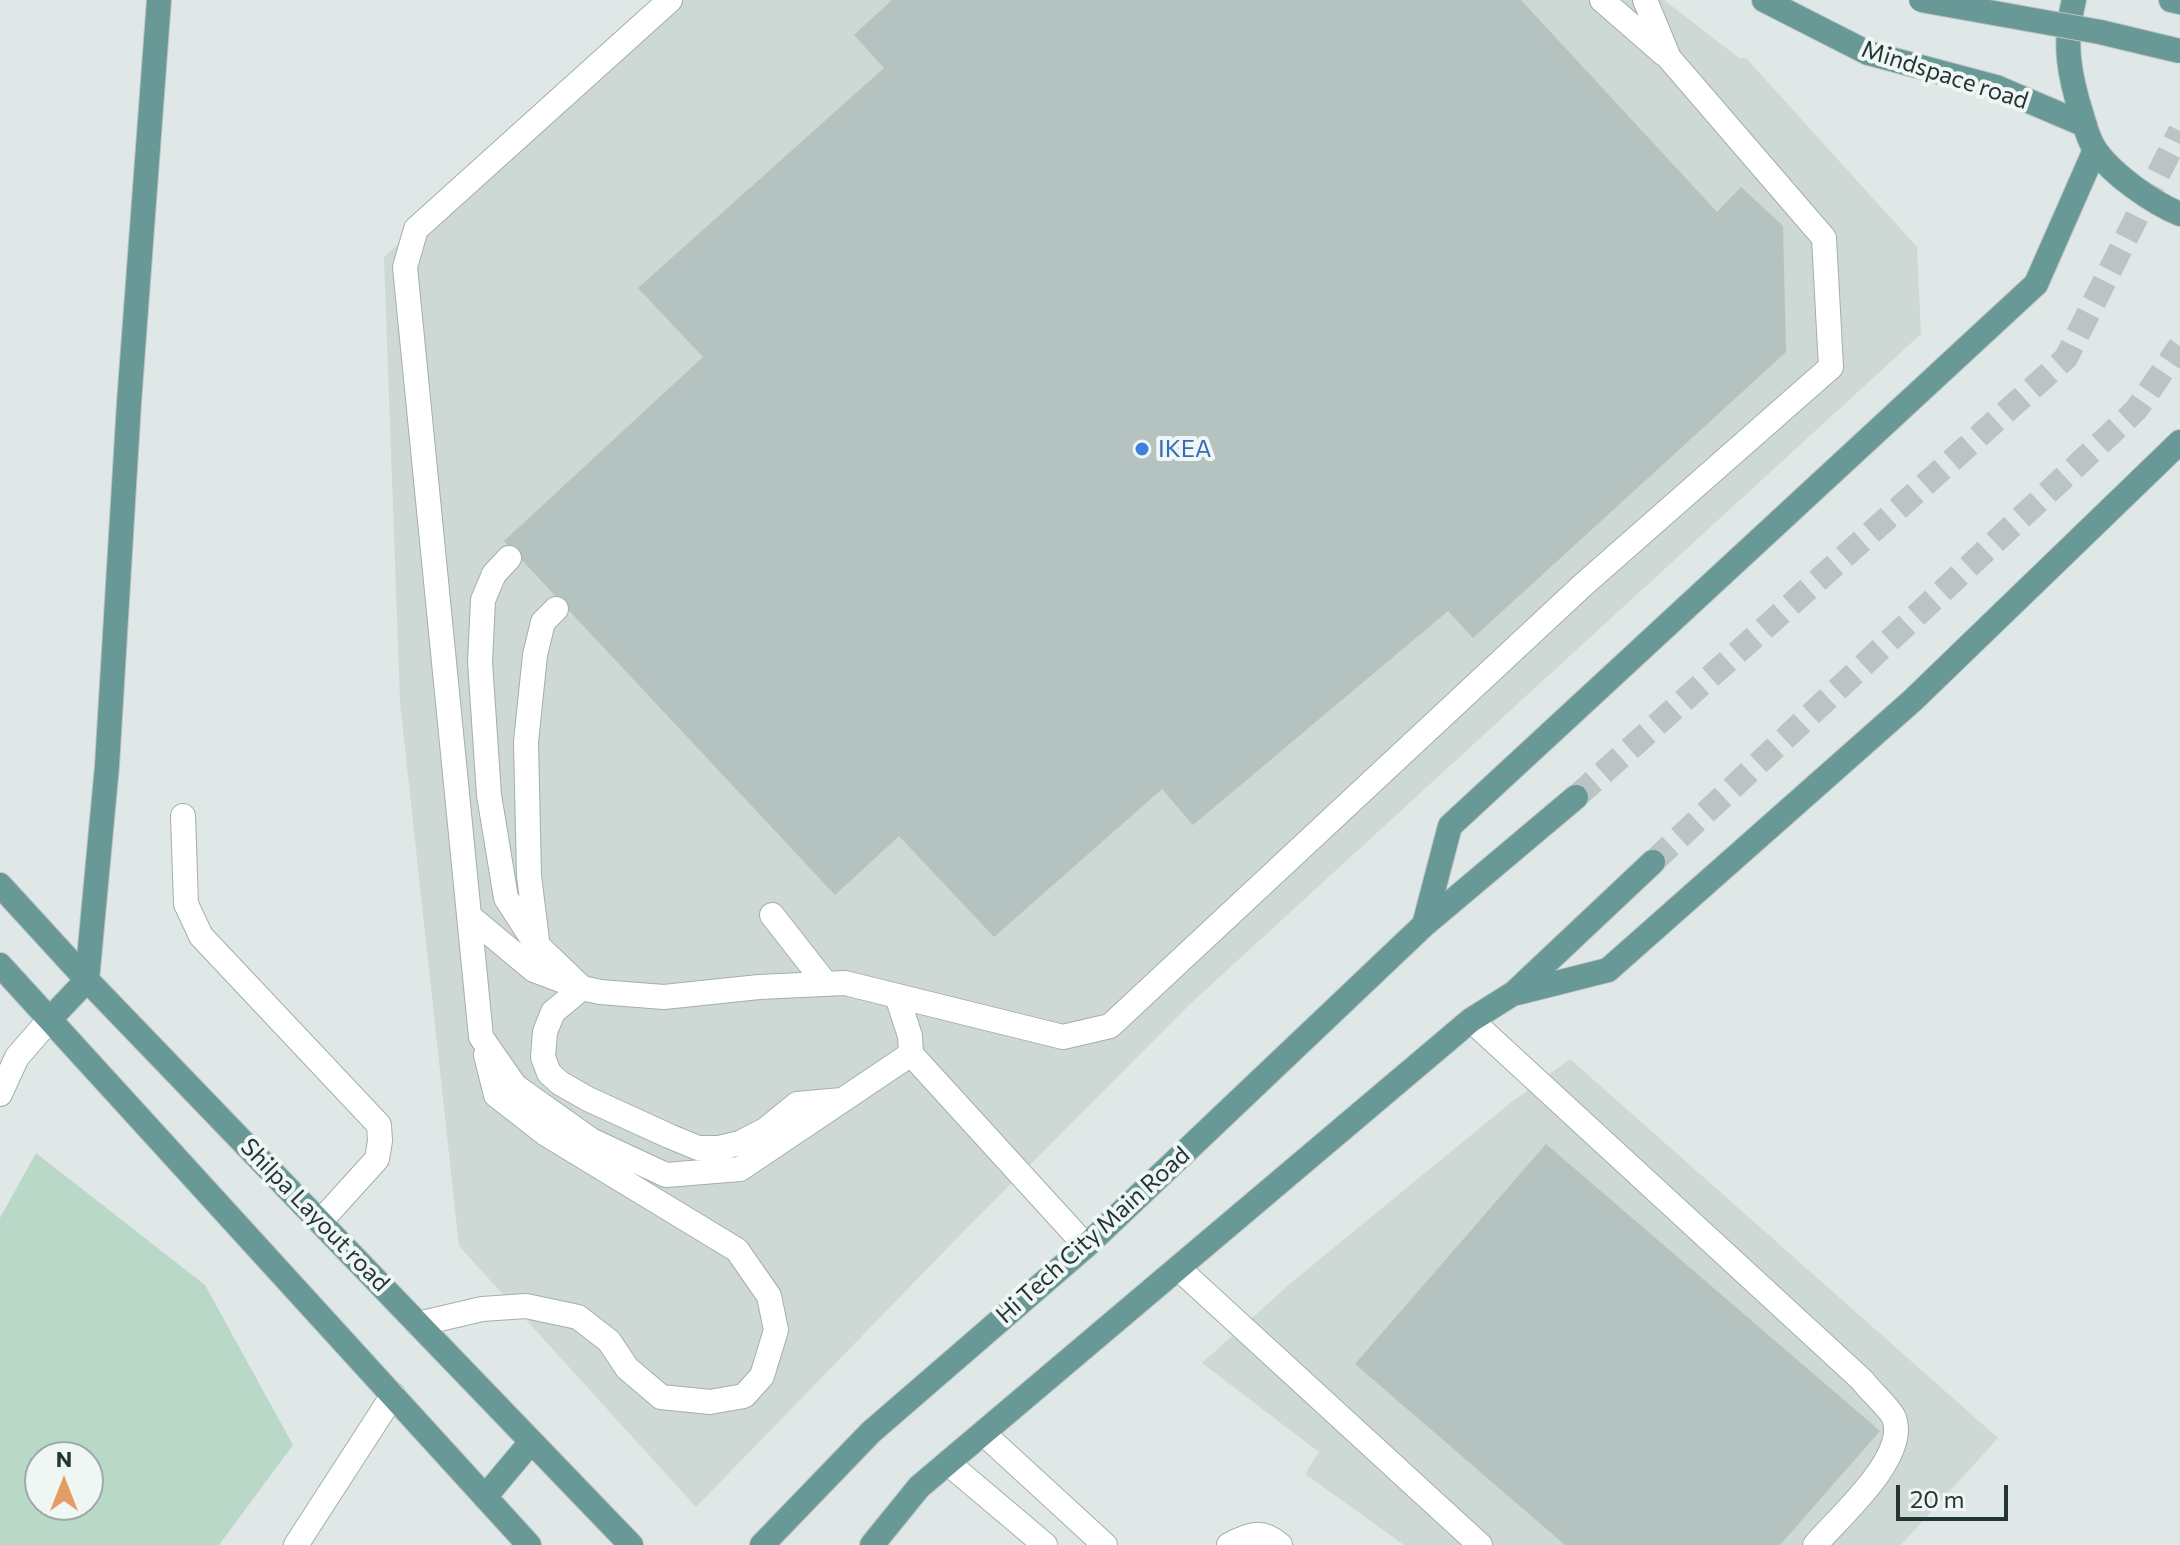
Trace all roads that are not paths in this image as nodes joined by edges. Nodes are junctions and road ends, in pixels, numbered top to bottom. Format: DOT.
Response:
graph roads {
  1 [pos="159,0"];
  2 [pos="670,0"];
  3 [pos="1602,0"];
  4 [pos="1645,0"];
  5 [pos="1764,0"];
  6 [pos="1921,0"];
  7 [pos="2074,0"];
  8 [pos="2171,0"];
  9 [pos="2180,2"];
  10 [pos="2180,51"];
  11 [pos="1669,58"];
  12 [pos="2085,125"];
  13 [pos="2095,150"];
  14 [pos="2180,214"];
  15 [pos="2180,442"];
  16 [pos="509,558"];
  17 [pos="556,609"];
  18 [pos="1576,797"];
  19 [pos="183,816"];
  20 [pos="1653,862"];
  21 [pos="0,885"];
  22 [pos="772,915"];
  23 [pos="469,916"];
  24 [pos="1424,925"];
  25 [pos="537,946"];
  26 [pos="0,965"];
  27 [pos="87,980"];
  28 [pos="826,984"];
  29 [pos="582,988"];
  30 [pos="1514,993"];
  31 [pos="897,996"];
  32 [pos="51,1018"];
  33 [pos="1471,1020"];
  34 [pos="481,1037"];
  35 [pos="911,1054"];
  36 [pos="0,1094"];
  37 [pos="844,1100"];
  38 [pos="320,1222"];
  39 [pos="1086,1246"];
  40 [pos="1178,1268"];
  41 [pos="418,1324"];
  42 [pos="393,1395"];
  43 [pos="983,1433"];
  44 [pos="531,1442"];
  45 [pos="948,1463"];
  46 [pos="485,1497"];
  47 [pos="296,1545"];
  48 [pos="529,1545"];
  49 [pos="631,1545"];
  50 [pos="762,1545"];
  51 [pos="872,1545"];
  52 [pos="1045,1545"];
  53 [pos="1105,1545"];
  54 [pos="1229,1545"];
  55 [pos="1280,1545"];
  56 [pos="1480,1545"];
  57 [pos="1815,1545"];
  1 -- 27 [label="main road"];
  2 -- 23 [label="street"];
  3 -- 11 [label="street"];
  4 -- 11 [label="street"];
  5 -- 12 [label="main road, Mindspace road"];
  6 -- 10 [label="main road, bridge"];
  7 -- 12 [label="main road"];
  8 -- 9 [label="main road"];
  11 -- 31 [label="street"];
  12 -- 13 [label="main road"];
  13 -- 14 [label="main road"];
  13 -- 24 [label="main road"];
  15 -- 30 [label="main road"];
  16 -- 25 [label="street"];
  17 -- 25 [label="street"];
  18 -- 24 [label="main road, Hi Tech City Main Road"];
  19 -- 38 [label="street"];
  20 -- 30 [label="main road"];
  21 -- 27 [label="main road, Shilpa Layout road"];
  22 -- 28 [label="street"];
  23 -- 29 [label="street"];
  23 -- 34 [label="street"];
  24 -- 39 [label="main road, Hi Tech City Main Road"];
  25 -- 29 [label="street"];
  26 -- 32 [label="main road"];
  27 -- 32 [label="main road"];
  27 -- 38 [label="main road, Shilpa Layout road"];
  28 -- 29 [label="street"];
  28 -- 31 [label="street"];
  29 -- 37 [label="street"];
  30 -- 33 [label="main road"];
  31 -- 35 [label="street"];
  32 -- 36 [label="street"];
  32 -- 42 [label="main road"];
  33 -- 40 [label="main road"];
  33 -- 57 [label="street"];
  34 -- 37 [label="street"];
  34 -- 41 [label="street"];
  35 -- 37 [label="street"];
  35 -- 39 [label="street"];
  38 -- 41 [label="main road, Shilpa Layout road"];
  39 -- 50 [label="main road, Hi Tech City Main Road"];
  40 -- 43 [label="main road"];
  40 -- 56 [label="street"];
  41 -- 44 [label="main road, Shilpa Layout road"];
  42 -- 46 [label="main road"];
  42 -- 47 [label="street"];
  43 -- 45 [label="main road"];
  43 -- 53 [label="street"];
  44 -- 46 [label="main road"];
  44 -- 49 [label="main road, Shilpa Layout road"];
  45 -- 51 [label="main road"];
  45 -- 52 [label="street"];
  46 -- 48 [label="main road"];
  54 -- 55 [label="street"];
}
